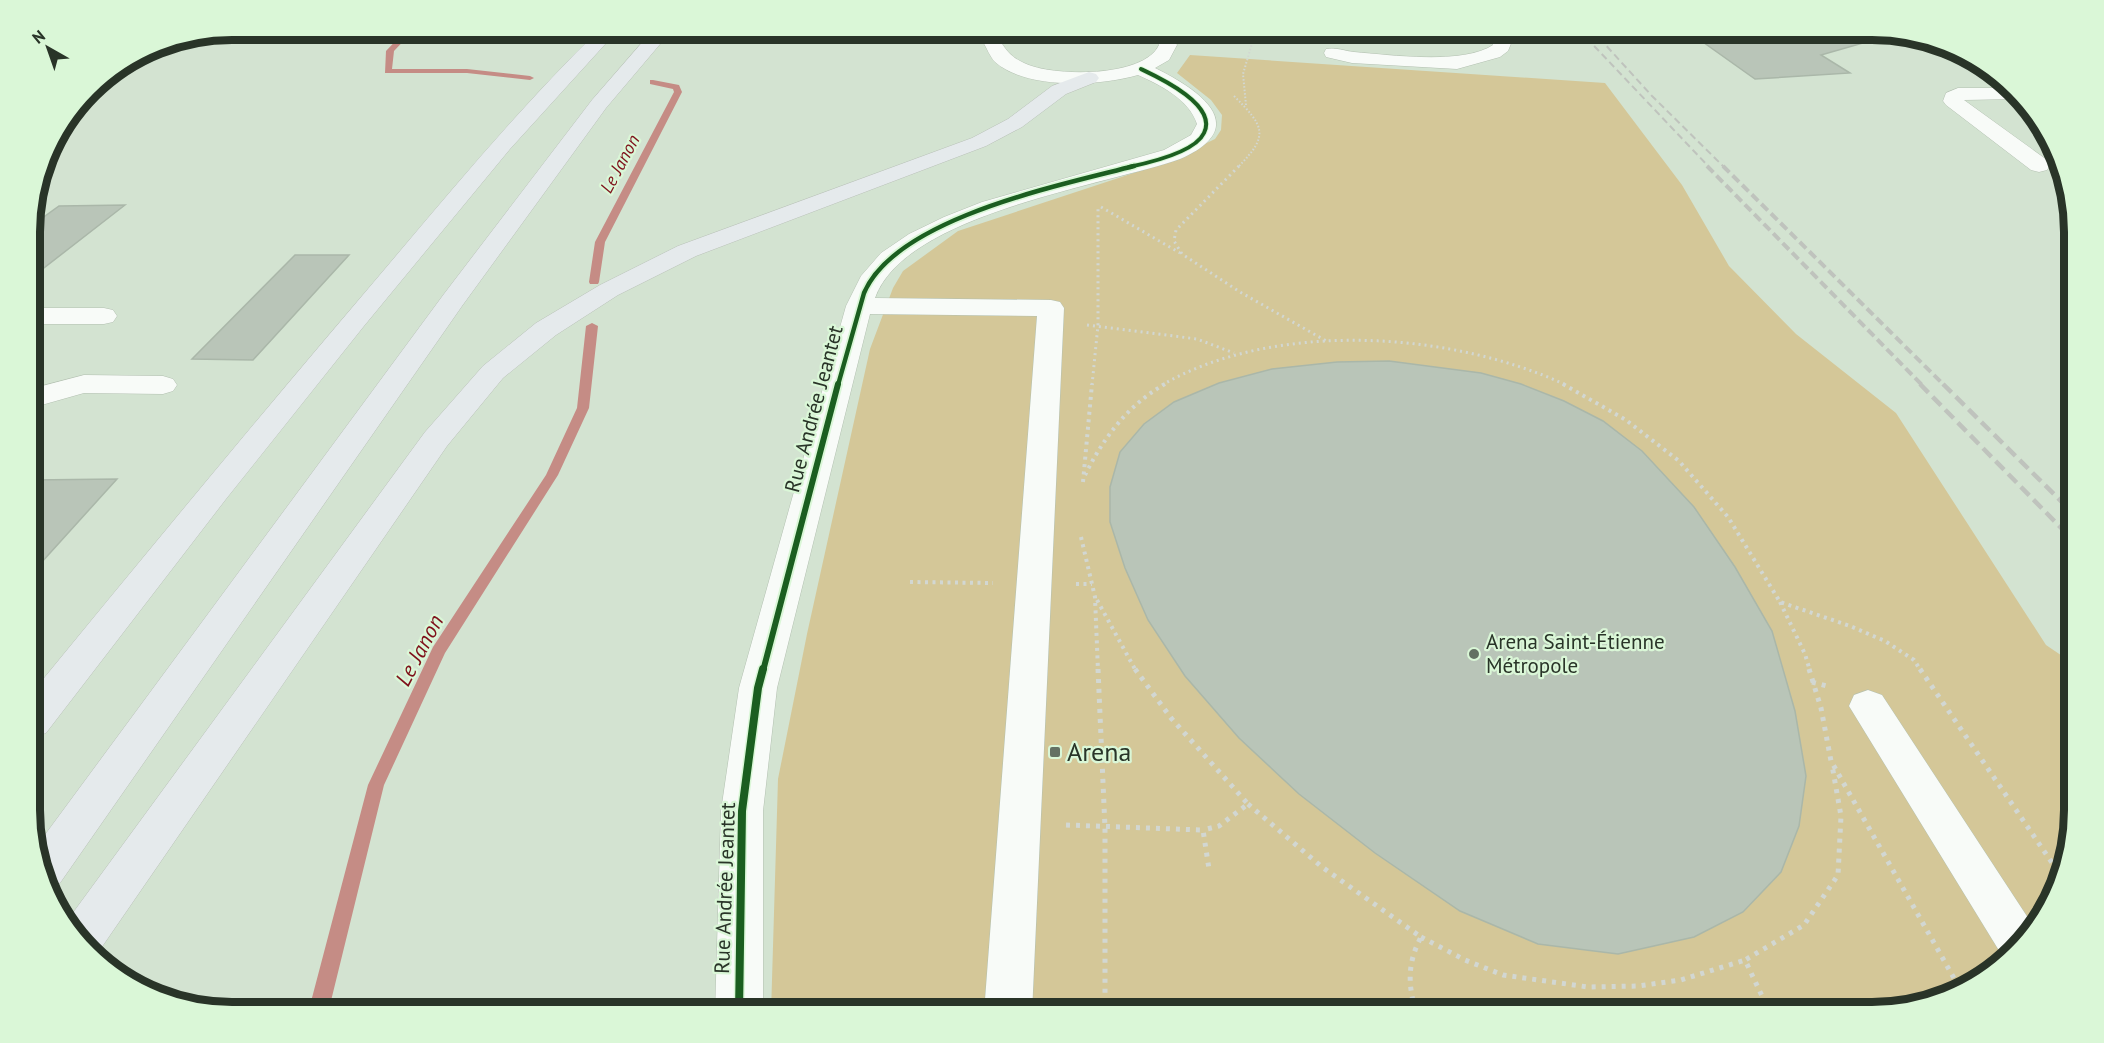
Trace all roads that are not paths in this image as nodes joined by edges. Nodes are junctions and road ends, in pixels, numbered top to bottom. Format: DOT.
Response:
graph roads {
  1 [pos="1166,40"];
  2 [pos="1503,40"];
  3 [pos="599,41"];
  4 [pos="654,41"];
  5 [pos="993,41"];
  6 [pos="1333,53"];
  7 [pos="1140,69"];
  8 [pos="1089,78"];
  9 [pos="2004,94"];
  10 [pos="2039,165"];
  11 [pos="859,306"];
  12 [pos="41,316"];
  13 [pos="104,316"];
  14 [pos="163,385"];
  15 [pos="41,395"];
  16 [pos="1868,706"];
  17 [pos="40,712"];
  18 [pos="48,864"];
  19 [pos="85,933"];
  20 [pos="2015,938"];
  21 [pos="739,1002"];
  22 [pos="1009,1002"];
  1 -- 7 [label="street"];
  2 -- 6 [label="street"];
  3 -- 17 [label="highway"];
  4 -- 18 [label="highway"];
  5 -- 8 [label="street"];
  7 -- 8 [label="street"];
  7 -- 11 [label="street, Rue Andrée Jeantet"];
  8 -- 19 [label="highway"];
  9 -- 10 [label="street"];
  11 -- 21 [label="street, Rue Andrée Jeantet"];
  11 -- 22 [label="street"];
  12 -- 13 [label="street"];
  14 -- 15 [label="street"];
  16 -- 20 [label="street"];
}
